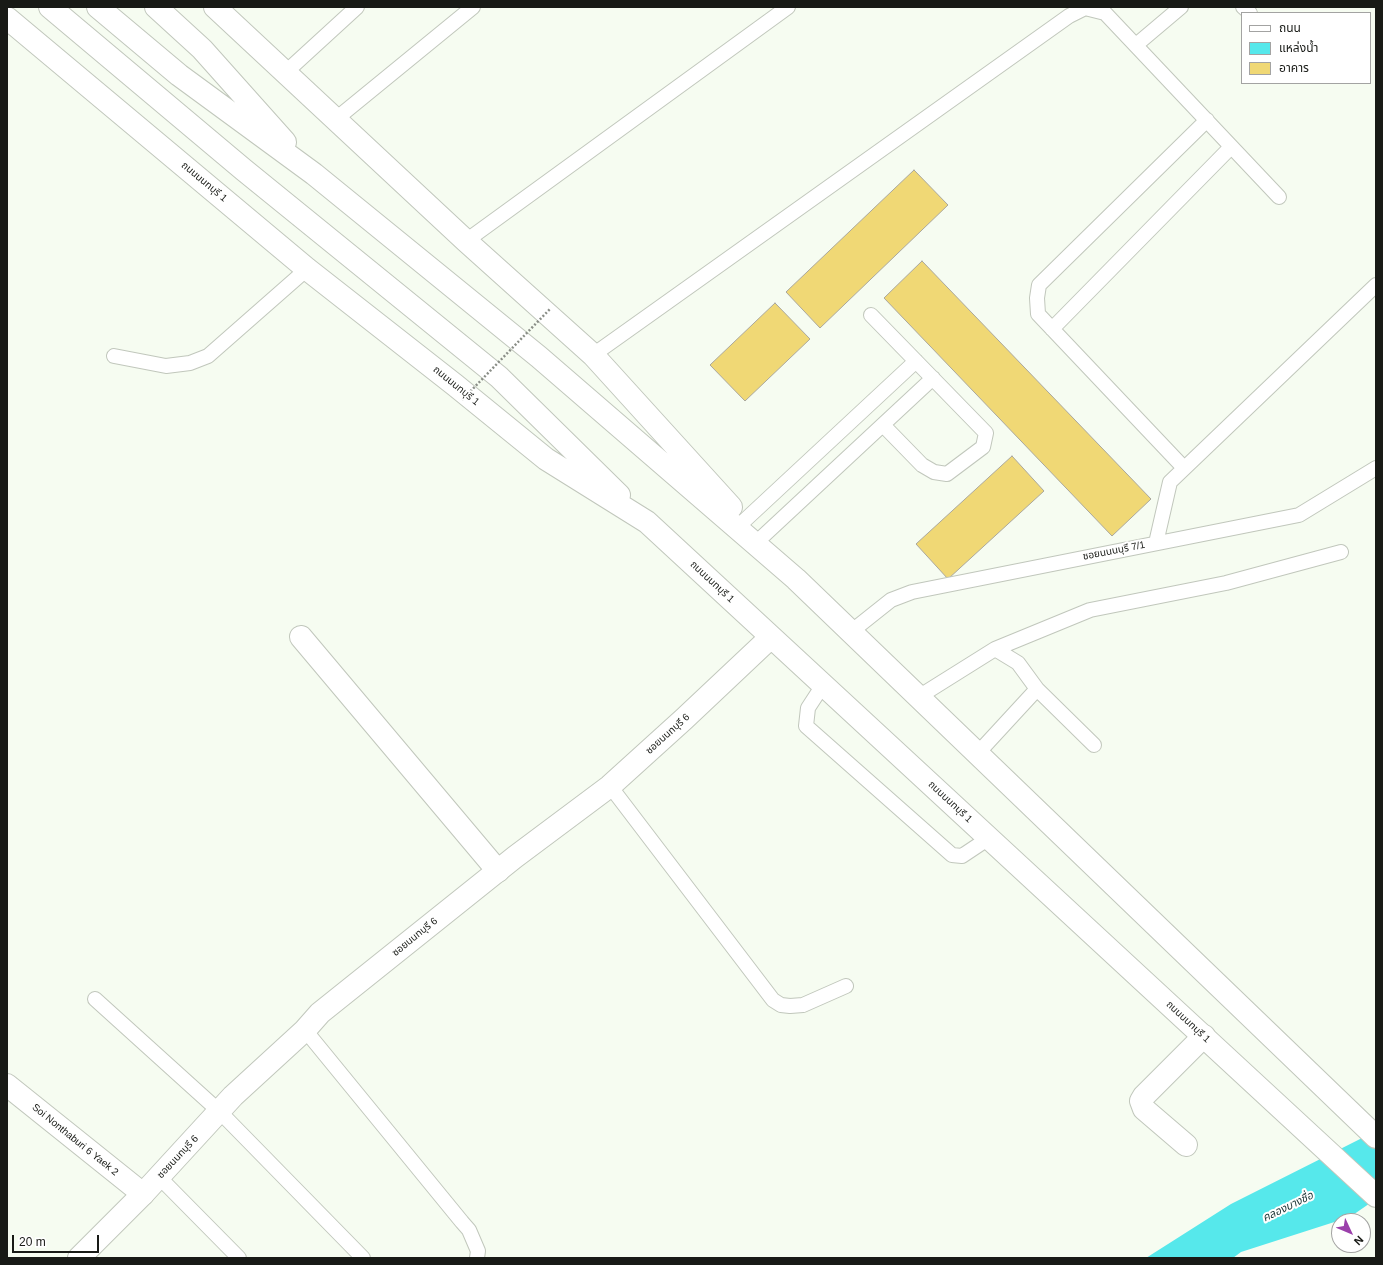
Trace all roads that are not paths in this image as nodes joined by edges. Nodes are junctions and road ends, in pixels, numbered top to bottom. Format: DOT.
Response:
graph roads {
  1 [pos="50,7"];
  2 [pos="98,7"];
  3 [pos="156,7"];
  4 [pos="215,7"];
  5 [pos="357,7"];
  6 [pos="473,7"];
  7 [pos="788,7"];
  8 [pos="1181,7"];
  9 [pos="7,18"];
  10 [pos="1136,45"];
  11 [pos="286,72"];
  12 [pos="336,119"];
  13 [pos="1206,120"];
  14 [pos="1231,146"];
  15 [pos="314,174"];
  16 [pos="1279,197"];
  17 [pos="466,241"];
  18 [pos="308,269"];
  19 [pos="1376,286"];
  20 [pos="871,315"];
  21 [pos="1052,329"];
  22 [pos="593,355"];
  23 [pos="114,356"];
  24 [pos="916,361"];
  25 [pos="933,378"];
  26 [pos="883,425"];
  27 [pos="1184,468"];
  28 [pos="1376,468"];
  29 [pos="744,521"];
  30 [pos="647,522"];
  31 [pos="760,539"];
  32 [pos="1156,543"];
  33 [pos="1341,552"];
  34 [pos="796,579"];
  35 [pos="852,631"];
  36 [pos="301,637"];
  37 [pos="771,637"];
  38 [pos="994,649"];
  39 [pos="824,685"];
  40 [pos="1037,689"];
  41 [pos="920,696"];
  42 [pos="1094,745"];
  43 [pos="978,753"];
  44 [pos="610,786"];
  45 [pos="989,838"];
  46 [pos="498,871"];
  47 [pos="846,986"];
  48 [pos="95,999"];
  49 [pos="305,1030"];
  50 [pos="1204,1036"];
  51 [pos="7,1085"];
  52 [pos="220,1112"];
  53 [pos="1376,1137"];
  54 [pos="1186,1145"];
  55 [pos="159,1177"];
  56 [pos="143,1194"];
  57 [pos="1376,1196"];
  58 [pos="82,1257"];
  59 [pos="239,1258"];
  60 [pos="364,1258"];
  61 [pos="477,1258"];
  1 -- 30 [label="main road"];
  2 -- 15 [label="main road"];
  3 -- 15 [label="main road"];
  4 -- 11 [label="main road"];
  5 -- 11 [label="lane"];
  6 -- 12 [label="lane"];
  7 -- 17 [label="lane"];
  8 -- 10 [label="lane"];
  9 -- 18 [label="main road, ถนนนนทบุรี 1"];
  10 -- 13 [label="lane"];
  10 -- 22 [label="lane"];
  11 -- 12 [label="main road"];
  12 -- 17 [label="main road"];
  13 -- 14 [label="lane"];
  13 -- 21 [label="lane"];
  14 -- 16 [label="lane"];
  14 -- 21 [label="lane"];
  15 -- 34 [label="main road"];
  17 -- 22 [label="main road"];
  18 -- 23 [label="lane"];
  18 -- 30 [label="main road, ถนนนนทบุรี 1"];
  19 -- 27 [label="lane"];
  20 -- 24 [label="lane"];
  21 -- 27 [label="lane"];
  22 -- 29 [label="main road"];
  24 -- 25 [label="lane"];
  24 -- 29 [label="lane"];
  25 -- 26 [label="lane"];
  25 -- 26 [label="lane"];
  26 -- 31 [label="lane"];
  27 -- 32 [label="lane"];
  28 -- 32 [label="lane, ซอยนนนบุรี 7/1"];
  29 -- 31 [label="main road"];
  30 -- 37 [label="main road, ถนนนนทบุรี 1"];
  31 -- 34 [label="main road"];
  32 -- 35 [label="lane, ซอยนนนบุรี 7/1"];
  33 -- 38 [label="lane"];
  34 -- 35 [label="main road"];
  35 -- 41 [label="main road"];
  36 -- 46 [label="main road"];
  37 -- 39 [label="main road, ถนนนนทบุรี 1"];
  37 -- 44 [label="main road, ซอยนนทบุรี 6"];
  38 -- 40 [label="lane"];
  38 -- 41 [label="lane"];
  39 -- 45 [label="main road, ถนนนนทบุรี 1"];
  39 -- 45 [label="lane"];
  40 -- 42 [label="lane"];
  40 -- 43 [label="lane"];
  41 -- 43 [label="main road"];
  43 -- 53 [label="main road"];
  44 -- 46 [label="main road, ซอยนนทบุรี 6"];
  44 -- 47 [label="lane"];
  45 -- 50 [label="main road, ถนนนนทบุรี 1"];
  46 -- 49 [label="main road, ซอยนนทบุรี 6"];
  48 -- 52 [label="lane"];
  49 -- 52 [label="main road, ซอยนนทบุรี 6"];
  49 -- 61 [label="lane"];
  50 -- 54 [label="main road"];
  50 -- 57 [label="main road, ถนนนนทบุรี 1"];
  51 -- 56 [label="main road, Soi Nonthaburi 6 Yaek 2"];
  52 -- 55 [label="main road, ซอยนนทบุรี 6"];
  52 -- 60 [label="lane"];
  55 -- 56 [label="main road, ซอยนนทบุรี 6"];
  55 -- 59 [label="lane"];
  56 -- 58 [label="main road, ซอยนนทบุรี 6"];
}
